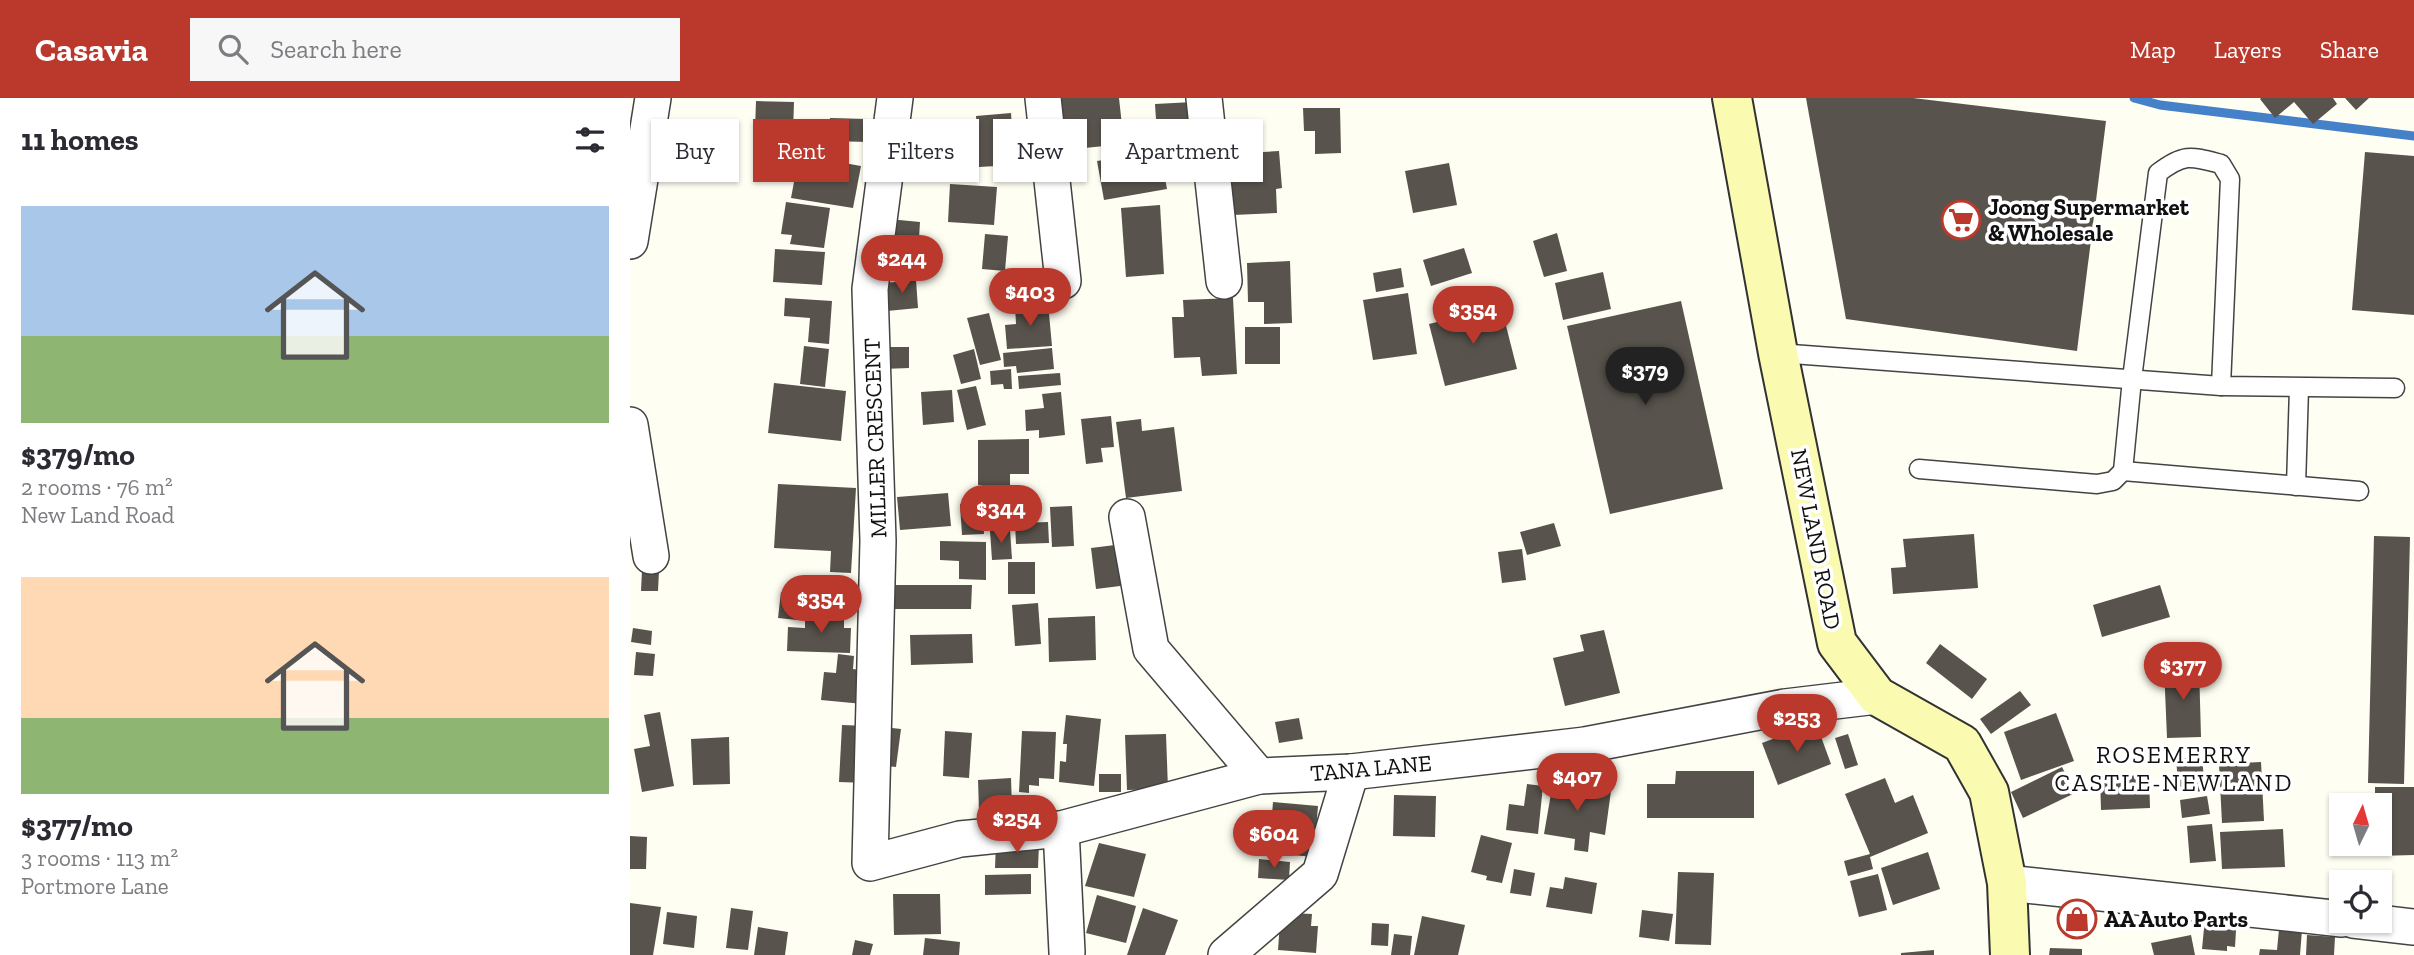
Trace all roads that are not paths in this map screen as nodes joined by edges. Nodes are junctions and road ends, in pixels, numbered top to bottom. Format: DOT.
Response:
graph roads {
  1 [pos="653,98"];
  2 [pos="895,98"];
  3 [pos="1043,98"];
  4 [pos="1204,98"];
  5 [pos="1732,98"];
  6 [pos="630,241"];
  7 [pos="1063,281"];
  8 [pos="1223,281"];
  9 [pos="1778,353"];
  10 [pos="2132,379"];
  11 [pos="2221,386"];
  12 [pos="2299,388"];
  13 [pos="2395,388"];
  14 [pos="630,425"];
  15 [pos="1919,470"];
  16 [pos="2123,471"];
  17 [pos="2296,486"];
  18 [pos="2359,491"];
  19 [pos="1127,517"];
  20 [pos="651,556"];
  21 [pos="1877,696"];
  22 [pos="1351,772"];
  23 [pos="1259,776"];
  24 [pos="1061,829"];
  25 [pos="870,863"];
  26 [pos="2007,883"];
  27 [pos="2329,918"];
  28 [pos="2392,924"];
  29 [pos="2414,927"];
  30 [pos="1067,952"];
  31 [pos="1226,955"];
  32 [pos="2010,955"];
  1 -- 6 [label="street"];
  2 -- 25 [label="street, MILLER CRESCENT"];
  3 -- 7 [label="street"];
  4 -- 8 [label="street"];
  5 -- 9 [label="street, NEW LAND ROAD"];
  9 -- 10 [label="lane"];
  9 -- 21 [label="street, NEW LAND ROAD"];
  10 -- 11 [label="lane"];
  10 -- 11 [label="lane"];
  10 -- 16 [label="lane"];
  11 -- 12 [label="lane"];
  12 -- 13 [label="lane"];
  12 -- 17 [label="lane"];
  14 -- 20 [label="street"];
  15 -- 16 [label="lane"];
  16 -- 17 [label="lane"];
  17 -- 18 [label="lane"];
  19 -- 23 [label="street"];
  21 -- 22 [label="street, TANA LANE"];
  21 -- 26 [label="street, NEW LAND ROAD"];
  22 -- 23 [label="street, TANA LANE"];
  22 -- 31 [label="street"];
  23 -- 24 [label="street, TANA LANE"];
  24 -- 25 [label="street, TANA LANE"];
  24 -- 30 [label="street"];
  26 -- 27 [label="street"];
  26 -- 32 [label="street, NEW LAND ROAD"];
  28 -- 29 [label="street"];
}
